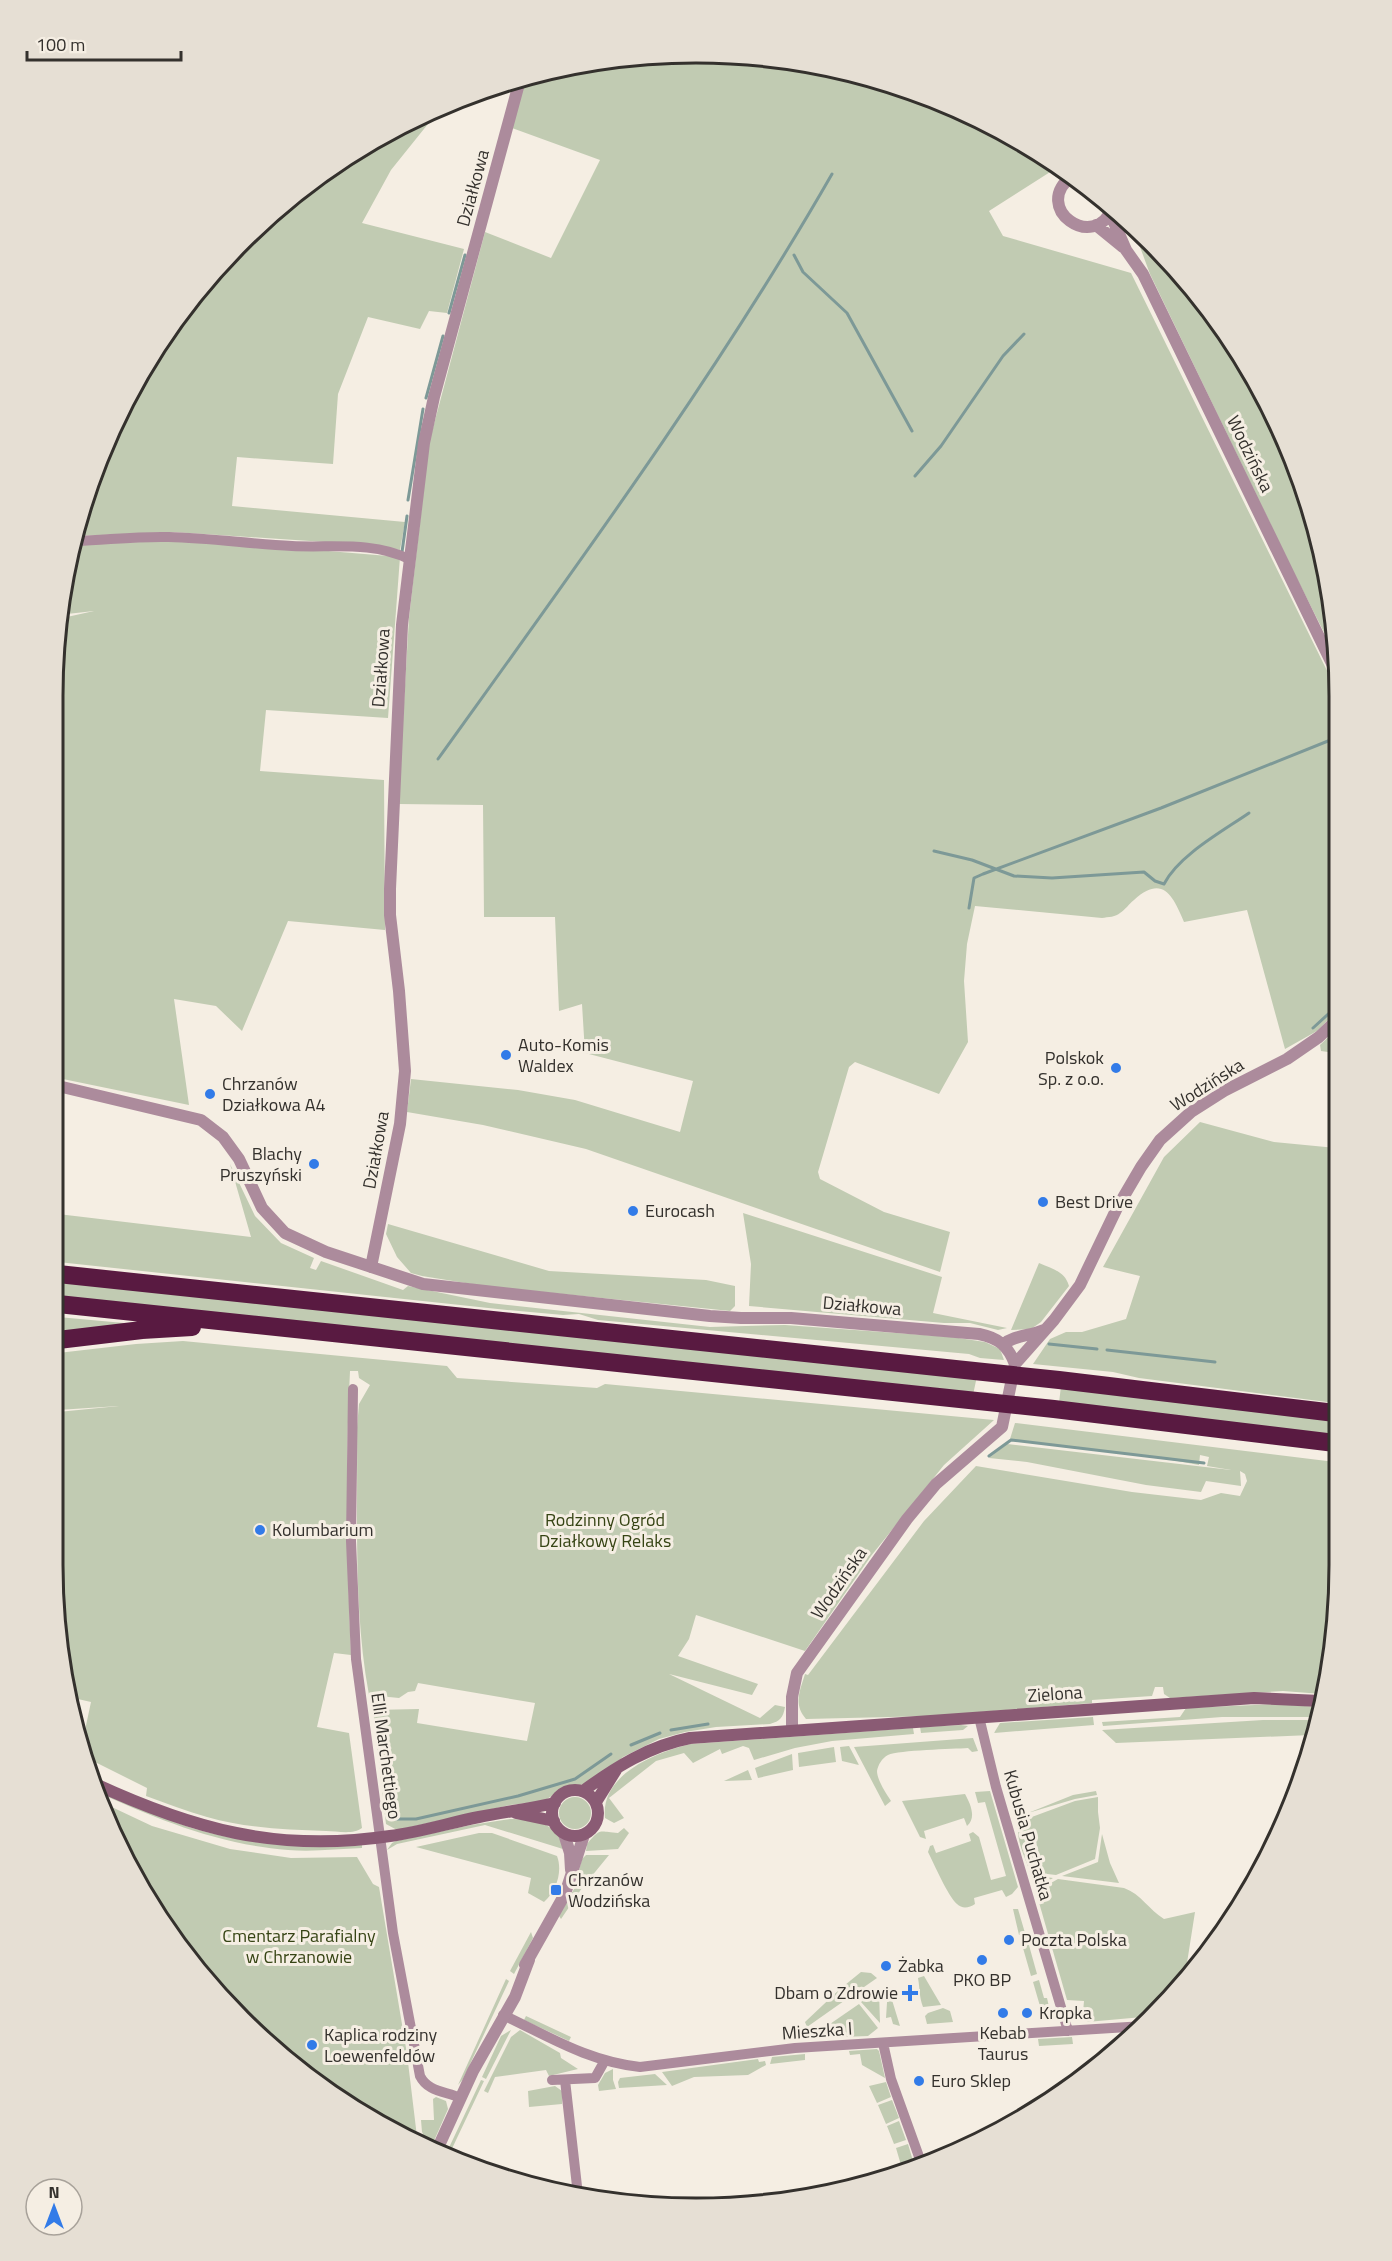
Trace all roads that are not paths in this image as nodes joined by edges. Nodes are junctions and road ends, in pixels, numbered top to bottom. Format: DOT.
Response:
graph roads {
  1 [pos="516,90"];
  2 [pos="1065,182"];
  3 [pos="1106,215"];
  4 [pos="1116,222"];
  5 [pos="1096,225"];
  6 [pos="1126,250"];
  7 [pos="83,541"];
  8 [pos="409,559"];
  9 [pos="1328,655"];
  10 [pos="1329,1028"];
  11 [pos="63,1087"];
  12 [pos="371,1268"];
  13 [pos="63,1275"];
  14 [pos="63,1305"];
  15 [pos="251,1324"];
  16 [pos="1047,1328"];
  17 [pos="63,1339"];
  18 [pos="1004,1344"];
  19 [pos="1015,1364"];
  20 [pos="353,1389"];
  21 [pos="1329,1412"];
  22 [pos="1329,1442"];
  23 [pos="1314,1701"];
  24 [pos="979,1717"];
  25 [pos="792,1730"];
  26 [pos="617,1768"];
  27 [pos="104,1788"];
  28 [pos="583,1791"];
  29 [pos="596,1802"];
  30 [pos="555,1803"];
  31 [pos="508,1812"];
  32 [pos="554,1821"];
  33 [pos="564,1834"];
  34 [pos="584,1835"];
  35 [pos="380,1838"];
  36 [pos="571,1877"];
  37 [pos="503,2015"];
  38 [pos="1128,2027"];
  39 [pos="1068,2031"];
  40 [pos="883,2043"];
  41 [pos="604,2062"];
  42 [pos="552,2080"];
  43 [pos="565,2080"];
  44 [pos="461,2098"];
  45 [pos="440,2144"];
  46 [pos="919,2157"];
  47 [pos="577,2187"];
  1 -- 8 [label="street, Działkowa"];
  2 -- 5 [label="street"];
  3 -- 5 [label="street"];
  4 -- 6 [label="street, Wodzińska"];
  5 -- 6 [label="street, Wodzińska"];
  6 -- 9 [label="street, Wodzińska"];
  7 -- 8 [label="street"];
  8 -- 12 [label="street, Działkowa"];
  10 -- 16 [label="street, Wodzińska"];
  11 -- 12 [label="street, Działkowa"];
  12 -- 18 [label="street, Działkowa"];
  13 -- 21 [label="highway"];
  14 -- 15 [label="highway"];
  15 -- 17 [label="highway"];
  15 -- 22 [label="highway"];
  16 -- 18 [label="street"];
  16 -- 19 [label="street, Wodzińska"];
  18 -- 19 [label="street"];
  19 -- 25 [label="street, Wodzińska"];
  20 -- 35 [label="street, Elli Marchettiego"];
  23 -- 24 [label="main road, Zielona"];
  24 -- 25 [label="main road, Zielona"];
  24 -- 39 [label="street, Kubusia Puchatka"];
  25 -- 26 [label="main road"];
  26 -- 28 [label="main road"];
  26 -- 29 [label="main road"];
  27 -- 35 [label="main road"];
  28 -- 29 [label="main road"];
  28 -- 30 [label="main road"];
  29 -- 34 [label="main road"];
  30 -- 31 [label="main road"];
  30 -- 32 [label="main road"];
  31 -- 32 [label="main road"];
  31 -- 35 [label="main road"];
  32 -- 33 [label="main road"];
  33 -- 34 [label="main road"];
  33 -- 36 [label="street"];
  34 -- 36 [label="street"];
  35 -- 44 [label="street, Elli Marchettiego"];
  36 -- 37 [label="street"];
  37 -- 41 [label="street, Mieszka I"];
  37 -- 44 [label="street"];
  38 -- 39 [label="street, Mieszka I"];
  39 -- 40 [label="street, Mieszka I"];
  40 -- 41 [label="street, Mieszka I"];
  40 -- 46 [label="street"];
  41 -- 43 [label="street"];
  42 -- 43 [label="street"];
  43 -- 47 [label="street"];
  44 -- 45 [label="street"];
}
